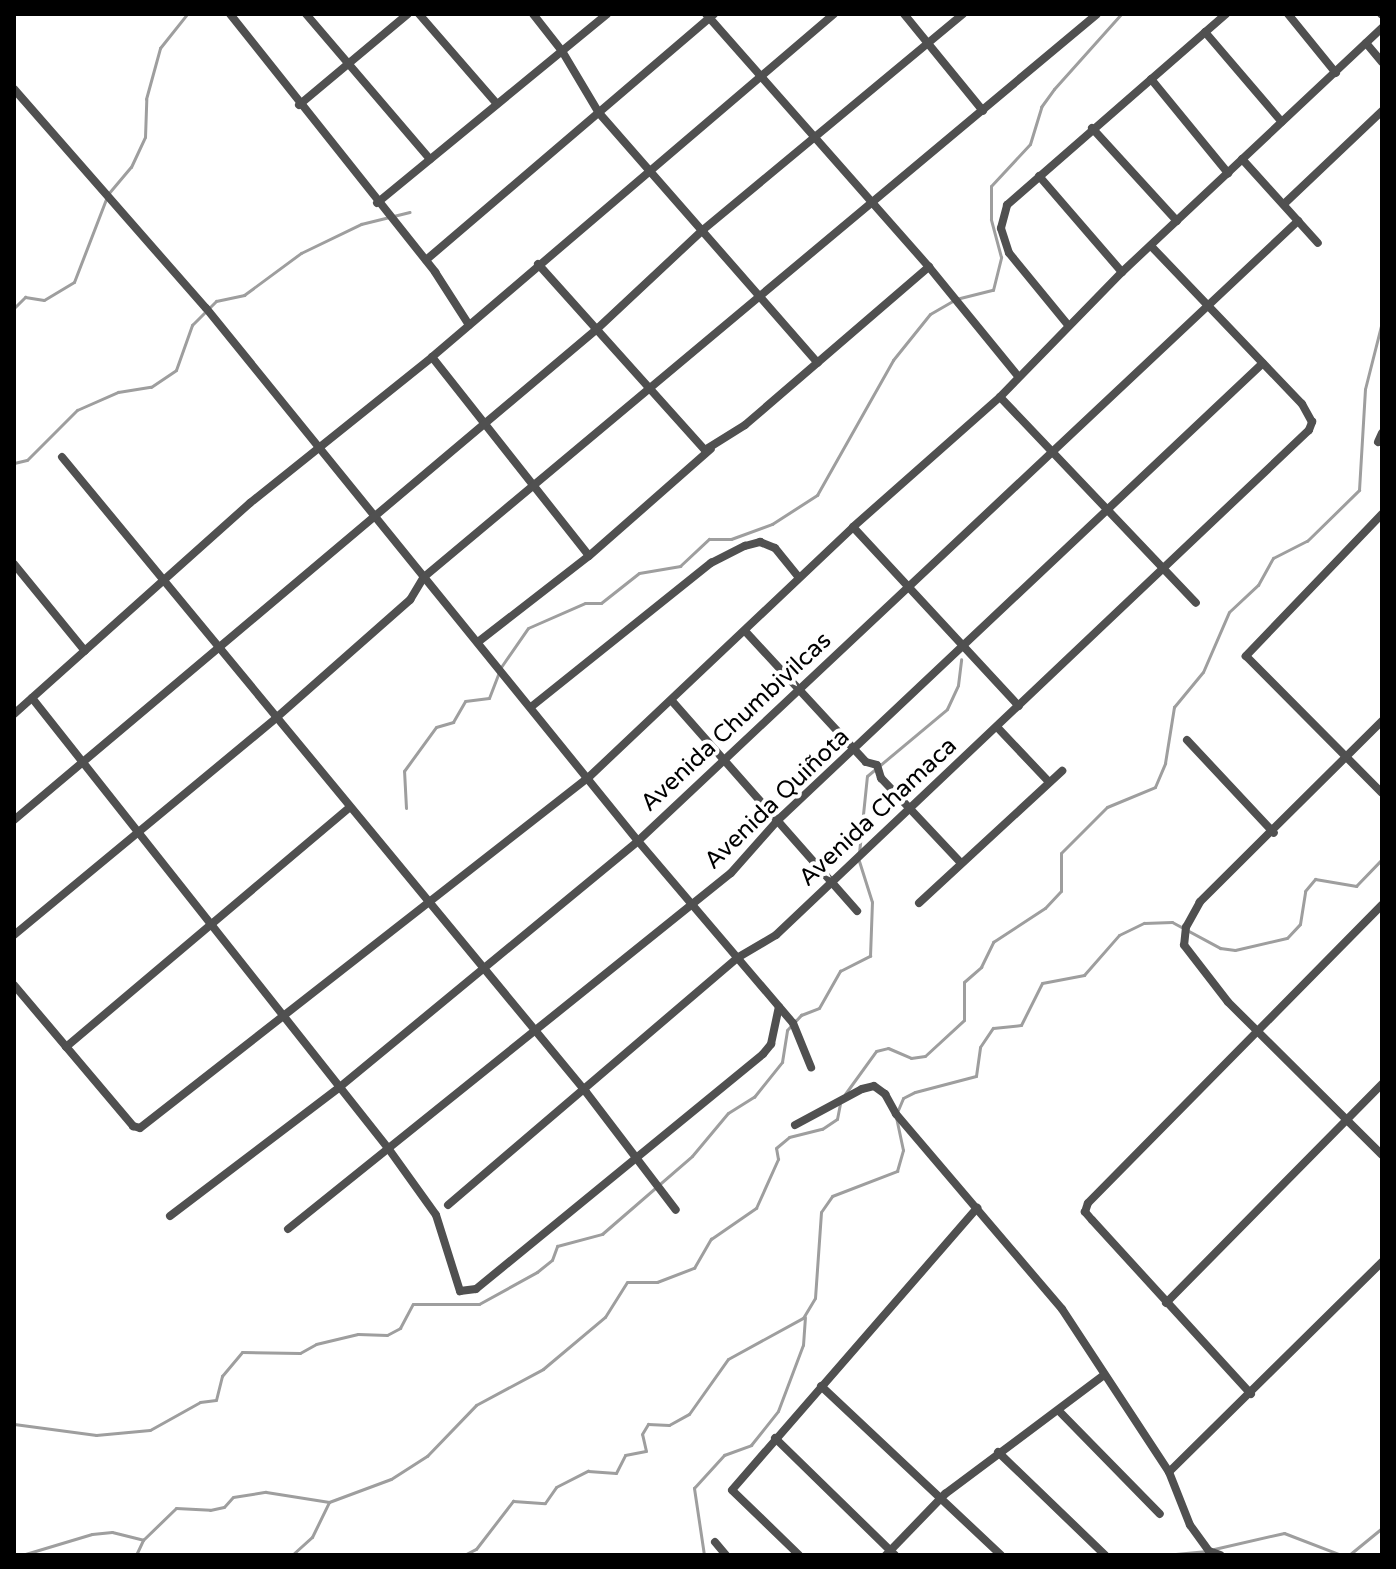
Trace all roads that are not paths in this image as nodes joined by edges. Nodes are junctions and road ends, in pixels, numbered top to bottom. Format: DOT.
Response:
graph roads {
  1 [pos="230,14"];
  2 [pos="306,14"];
  3 [pos="408,14"];
  4 [pos="419,14"];
  5 [pos="533,14"];
  6 [pos="607,14"];
  7 [pos="834,14"];
  8 [pos="904,14"];
  9 [pos="963,14"];
  10 [pos="1096,14"];
  11 [pos="1226,14"];
  12 [pos="1288,14"];
  13 [pos="710,15"];
  14 [pos="1382,28"];
  15 [pos="1205,32"];
  16 [pos="1366,43"];
  17 [pos="928,44"];
  18 [pos="562,51"];
  19 [pos="1382,62"];
  20 [pos="348,63"];
  21 [pos="1336,73"];
  22 [pos="763,76"];
  23 [pos="1151,79"];
  24 [pos="14,89"];
  25 [pos="497,104"];
  26 [pos="299,105"];
  27 [pos="983,111"];
  28 [pos="1382,111"];
  29 [pos="599,113"];
  30 [pos="1282,122"];
  31 [pos="1092,128"];
  32 [pos="817,138"];
  33 [pos="430,159"];
  34 [pos="1242,159"];
  35 [pos="651,171"];
  36 [pos="1228,173"];
  37 [pos="1039,176"];
  38 [pos="873,202"];
  39 [pos="377,203"];
  40 [pos="1284,204"];
  41 [pos="1177,221"];
  42 [pos="1298,221"];
  43 [pos="704,229"];
  44 [pos="1318,243"];
  45 [pos="1151,246"];
  46 [pos="426,260"];
  47 [pos="538,264"];
  48 [pos="929,267"];
  49 [pos="1122,272"];
  50 [pos="760,297"];
  51 [pos="1208,304"];
  52 [pos="469,325"];
  53 [pos="1068,325"];
  54 [pos="597,329"];
  55 [pos="432,357"];
  56 [pos="818,363"];
  57 [pos="1263,363"];
  58 [pos="1017,375"];
  59 [pos="649,388"];
  60 [pos="1000,397"];
  61 [pos="484,423"];
  62 [pos="318,446"];
  63 [pos="711,449"];
  64 [pos="1052,452"];
  65 [pos="62,457"];
  66 [pos="534,486"];
  67 [pos="1109,508"];
  68 [pos="373,514"];
  69 [pos="1382,514"];
  70 [pos="853,527"];
  71 [pos="589,556"];
  72 [pos="14,564"];
  73 [pos="1165,567"];
  74 [pos="424,577"];
  75 [pos="799,578"];
  76 [pos="163,580"];
  77 [pos="908,584"];
  78 [pos="1196,603"];
  79 [pos="745,631"];
  80 [pos="478,642"];
  81 [pos="964,643"];
  82 [pos="218,647"];
  83 [pos="85,651"];
  84 [pos="801,690"];
  85 [pos="32,698"];
  86 [pos="672,701"];
  87 [pos="1019,706"];
  88 [pos="531,707"];
  89 [pos="14,714"];
  90 [pos="276,718"];
  91 [pos="1382,721"];
  92 [pos="997,727"];
  93 [pos="1187,740"];
  94 [pos="856,752"];
  95 [pos="725,757"];
  96 [pos="1346,758"];
  97 [pos="83,762"];
  98 [pos="1062,771"];
  99 [pos="589,777"];
  100 [pos="1048,781"];
  101 [pos="1382,793"];
  102 [pos="349,808"];
  103 [pos="911,810"];
  104 [pos="14,820"];
  105 [pos="778,820"];
  106 [pos="139,832"];
  107 [pos="1274,833"];
  108 [pos="638,841"];
  109 [pos="961,863"];
  110 [pos="831,882"];
  111 [pos="919,903"];
  112 [pos="427,904"];
  113 [pos="691,905"];
  114 [pos="1382,905"];
  115 [pos="857,911"];
  116 [pos="212,924"];
  117 [pos="14,935"];
  118 [pos="737,958"];
  119 [pos="481,970"];
  120 [pos="14,985"];
  121 [pos="779,1007"];
  122 [pos="284,1015"];
  123 [pos="1261,1030"];
  124 [pos="532,1031"];
  125 [pos="66,1047"];
  126 [pos="811,1067"];
  127 [pos="1382,1084"];
  128 [pos="341,1086"];
  129 [pos="586,1092"];
  130 [pos="1347,1119"];
  131 [pos="795,1125"];
  132 [pos="388,1148"];
  133 [pos="1382,1155"];
  134 [pos="638,1157"];
  135 [pos="448,1205"];
  136 [pos="977,1208"];
  137 [pos="676,1210"];
  138 [pos="170,1216"];
  139 [pos="288,1229"];
  140 [pos="1382,1262"];
  141 [pos="1166,1303"];
  142 [pos="1104,1375"];
  143 [pos="821,1386"];
  144 [pos="1251,1394"];
  145 [pos="1059,1411"];
  146 [pos="775,1438"];
  147 [pos="998,1452"];
  148 [pos="1169,1472"];
  149 [pos="941,1498"];
  150 [pos="1160,1514"];
  151 [pos="715,1542"];
  152 [pos="890,1553"];
  153 [pos="726,1555"];
  154 [pos="799,1555"];
  155 [pos="1001,1555"];
  156 [pos="1105,1555"];
  157 [pos="1220,1555"];
  1 -- 26 [label="street"];
  2 -- 20 [label="street"];
  3 -- 20 [label="street"];
  4 -- 25 [label="street"];
  5 -- 18 [label="street"];
  6 -- 18 [label="street"];
  7 -- 22 [label="street"];
  8 -- 17 [label="street"];
  9 -- 17 [label="street"];
  10 -- 27 [label="street"];
  11 -- 15 [label="street"];
  12 -- 21 [label="street"];
  13 -- 22 [label="street"];
  13 -- 29 [label="street"];
  14 -- 16 [label="street"];
  15 -- 23 [label="street"];
  15 -- 30 [label="street"];
  16 -- 19 [label="street"];
  16 -- 21 [label="street"];
  17 -- 27 [label="street"];
  17 -- 32 [label="street"];
  18 -- 25 [label="street"];
  18 -- 29 [label="street"];
  20 -- 26 [label="street"];
  20 -- 33 [label="street"];
  21 -- 30 [label="street"];
  22 -- 32 [label="street"];
  22 -- 35 [label="street"];
  23 -- 31 [label="street"];
  23 -- 36 [label="street"];
  24 -- 62 [label="street"];
  25 -- 33 [label="street"];
  26 -- 39 [label="street"];
  27 -- 38 [label="street"];
  28 -- 40 [label="street"];
  29 -- 35 [label="street"];
  29 -- 46 [label="street"];
  30 -- 34 [label="street"];
  31 -- 37 [label="street"];
  31 -- 41 [label="street"];
  32 -- 38 [label="street"];
  32 -- 43 [label="street"];
  33 -- 39 [label="street"];
  34 -- 36 [label="street"];
  34 -- 40 [label="street"];
  35 -- 43 [label="street"];
  35 -- 47 [label="street"];
  36 -- 41 [label="street"];
  37 -- 49 [label="street"];
  37 -- 53 [label="street"];
  38 -- 48 [label="street"];
  38 -- 50 [label="street"];
  39 -- 46 [label="street"];
  40 -- 42 [label="street"];
  41 -- 45 [label="street"];
  42 -- 44 [label="street"];
  42 -- 51 [label="street, Avenida Chumbivilcas"];
  43 -- 50 [label="street"];
  43 -- 54 [label="street"];
  45 -- 49 [label="street"];
  45 -- 51 [label="street"];
  46 -- 52 [label="street"];
  47 -- 52 [label="street"];
  47 -- 54 [label="street"];
  48 -- 56 [label="street"];
  48 -- 58 [label="street"];
  49 -- 53 [label="street"];
  50 -- 56 [label="street"];
  50 -- 59 [label="street"];
  51 -- 57 [label="street"];
  51 -- 64 [label="street, Avenida Chumbivilcas"];
  52 -- 55 [label="street"];
  53 -- 58 [label="street"];
  54 -- 59 [label="street"];
  54 -- 61 [label="street"];
  55 -- 61 [label="street"];
  55 -- 62 [label="street"];
  56 -- 63 [label="street"];
  57 -- 67 [label="street, Avenida Quiñota"];
  57 -- 73 [label="street, Avenida Chamaca"];
  58 -- 60 [label="street"];
  59 -- 63 [label="street"];
  59 -- 66 [label="street"];
  60 -- 64 [label="street"];
  60 -- 70 [label="street"];
  61 -- 66 [label="street"];
  61 -- 68 [label="street"];
  62 -- 68 [label="street"];
  62 -- 76 [label="street"];
  63 -- 71 [label="street"];
  64 -- 67 [label="street"];
  64 -- 77 [label="street, Avenida Chumbivilcas"];
  65 -- 76 [label="street"];
  66 -- 71 [label="street"];
  66 -- 74 [label="street"];
  67 -- 73 [label="street"];
  67 -- 81 [label="street, Avenida Quiñota"];
  68 -- 74 [label="street"];
  68 -- 82 [label="street"];
  69 -- 96 [label="street"];
  70 -- 75 [label="street"];
  70 -- 77 [label="street"];
  71 -- 80 [label="street"];
  72 -- 83 [label="street"];
  73 -- 78 [label="street"];
  73 -- 87 [label="street, Avenida Chamaca"];
  74 -- 80 [label="street"];
  74 -- 90 [label="street"];
  75 -- 79 [label="street"];
  75 -- 88 [label="street"];
  76 -- 82 [label="street"];
  76 -- 83 [label="street"];
  77 -- 81 [label="street"];
  77 -- 84 [label="street, Avenida Chumbivilcas"];
  79 -- 84 [label="street"];
  79 -- 86 [label="street"];
  80 -- 88 [label="street"];
  81 -- 87 [label="street"];
  81 -- 94 [label="street, Avenida Quiñota"];
  82 -- 90 [label="street"];
  82 -- 97 [label="street"];
  83 -- 85 [label="street"];
  84 -- 94 [label="street"];
  84 -- 95 [label="street, Avenida Chumbivilcas"];
  85 -- 89 [label="street"];
  85 -- 97 [label="street"];
  86 -- 95 [label="street"];
  86 -- 99 [label="street"];
  87 -- 92 [label="street, Avenida Chamaca"];
  88 -- 99 [label="street"];
  90 -- 102 [label="street"];
  90 -- 106 [label="street"];
  91 -- 96 [label="street"];
  92 -- 100 [label="street"];
  92 -- 103 [label="street, Avenida Chamaca"];
  93 -- 107 [label="street"];
  94 -- 103 [label="street"];
  94 -- 105 [label="street, Avenida Quiñota"];
  95 -- 105 [label="street"];
  95 -- 108 [label="street, Avenida Chumbivilcas"];
  96 -- 101 [label="street"];
  96 -- 107 [label="street"];
  97 -- 104 [label="street"];
  97 -- 106 [label="street"];
  98 -- 100 [label="street"];
  99 -- 108 [label="street"];
  99 -- 112 [label="street"];
  100 -- 109 [label="street"];
  102 -- 112 [label="street"];
  102 -- 116 [label="street"];
  103 -- 109 [label="street"];
  103 -- 110 [label="street, Avenida Chamaca"];
  105 -- 110 [label="street"];
  105 -- 113 [label="street, Avenida Quiñota"];
  106 -- 116 [label="street"];
  106 -- 117 [label="street"];
  107 -- 123 [label="street"];
  108 -- 113 [label="street"];
  108 -- 119 [label="street, Avenida Chumbivilcas"];
  109 -- 111 [label="street"];
  110 -- 115 [label="street"];
  110 -- 118 [label="street, Avenida Chamaca"];
  112 -- 119 [label="street"];
  112 -- 122 [label="street"];
  113 -- 118 [label="street"];
  113 -- 124 [label="street, Avenida Quiñota"];
  114 -- 123 [label="street"];
  116 -- 122 [label="street"];
  116 -- 125 [label="street"];
  118 -- 121 [label="street"];
  118 -- 129 [label="street, Avenida Chamaca"];
  119 -- 124 [label="street"];
  119 -- 128 [label="street, Avenida Chumbivilcas"];
  120 -- 125 [label="street"];
  121 -- 126 [label="street"];
  121 -- 134 [label="street"];
  122 -- 125 [label="street"];
  122 -- 128 [label="street"];
  123 -- 130 [label="street"];
  123 -- 141 [label="street"];
  124 -- 129 [label="street"];
  124 -- 132 [label="street, Avenida Quiñota"];
  127 -- 130 [label="street"];
  128 -- 132 [label="street"];
  128 -- 138 [label="street, Avenida Chumbivilcas"];
  129 -- 134 [label="street"];
  129 -- 135 [label="street, Avenida Chamaca"];
  130 -- 133 [label="street"];
  130 -- 141 [label="street"];
  131 -- 136 [label="street"];
  132 -- 134 [label="street"];
  132 -- 139 [label="street, Avenida Quiñota"];
  134 -- 137 [label="street"];
  136 -- 142 [label="street"];
  136 -- 143 [label="street"];
  140 -- 144 [label="street"];
  141 -- 144 [label="street"];
  142 -- 145 [label="street"];
  142 -- 148 [label="street"];
  143 -- 146 [label="street"];
  143 -- 149 [label="street"];
  144 -- 148 [label="street"];
  145 -- 147 [label="street"];
  145 -- 150 [label="street"];
  146 -- 152 [label="street"];
  146 -- 154 [label="street"];
  147 -- 149 [label="street"];
  147 -- 156 [label="street"];
  148 -- 157 [label="street"];
  149 -- 152 [label="street"];
  149 -- 155 [label="street"];
  151 -- 153 [label="street"];
}
